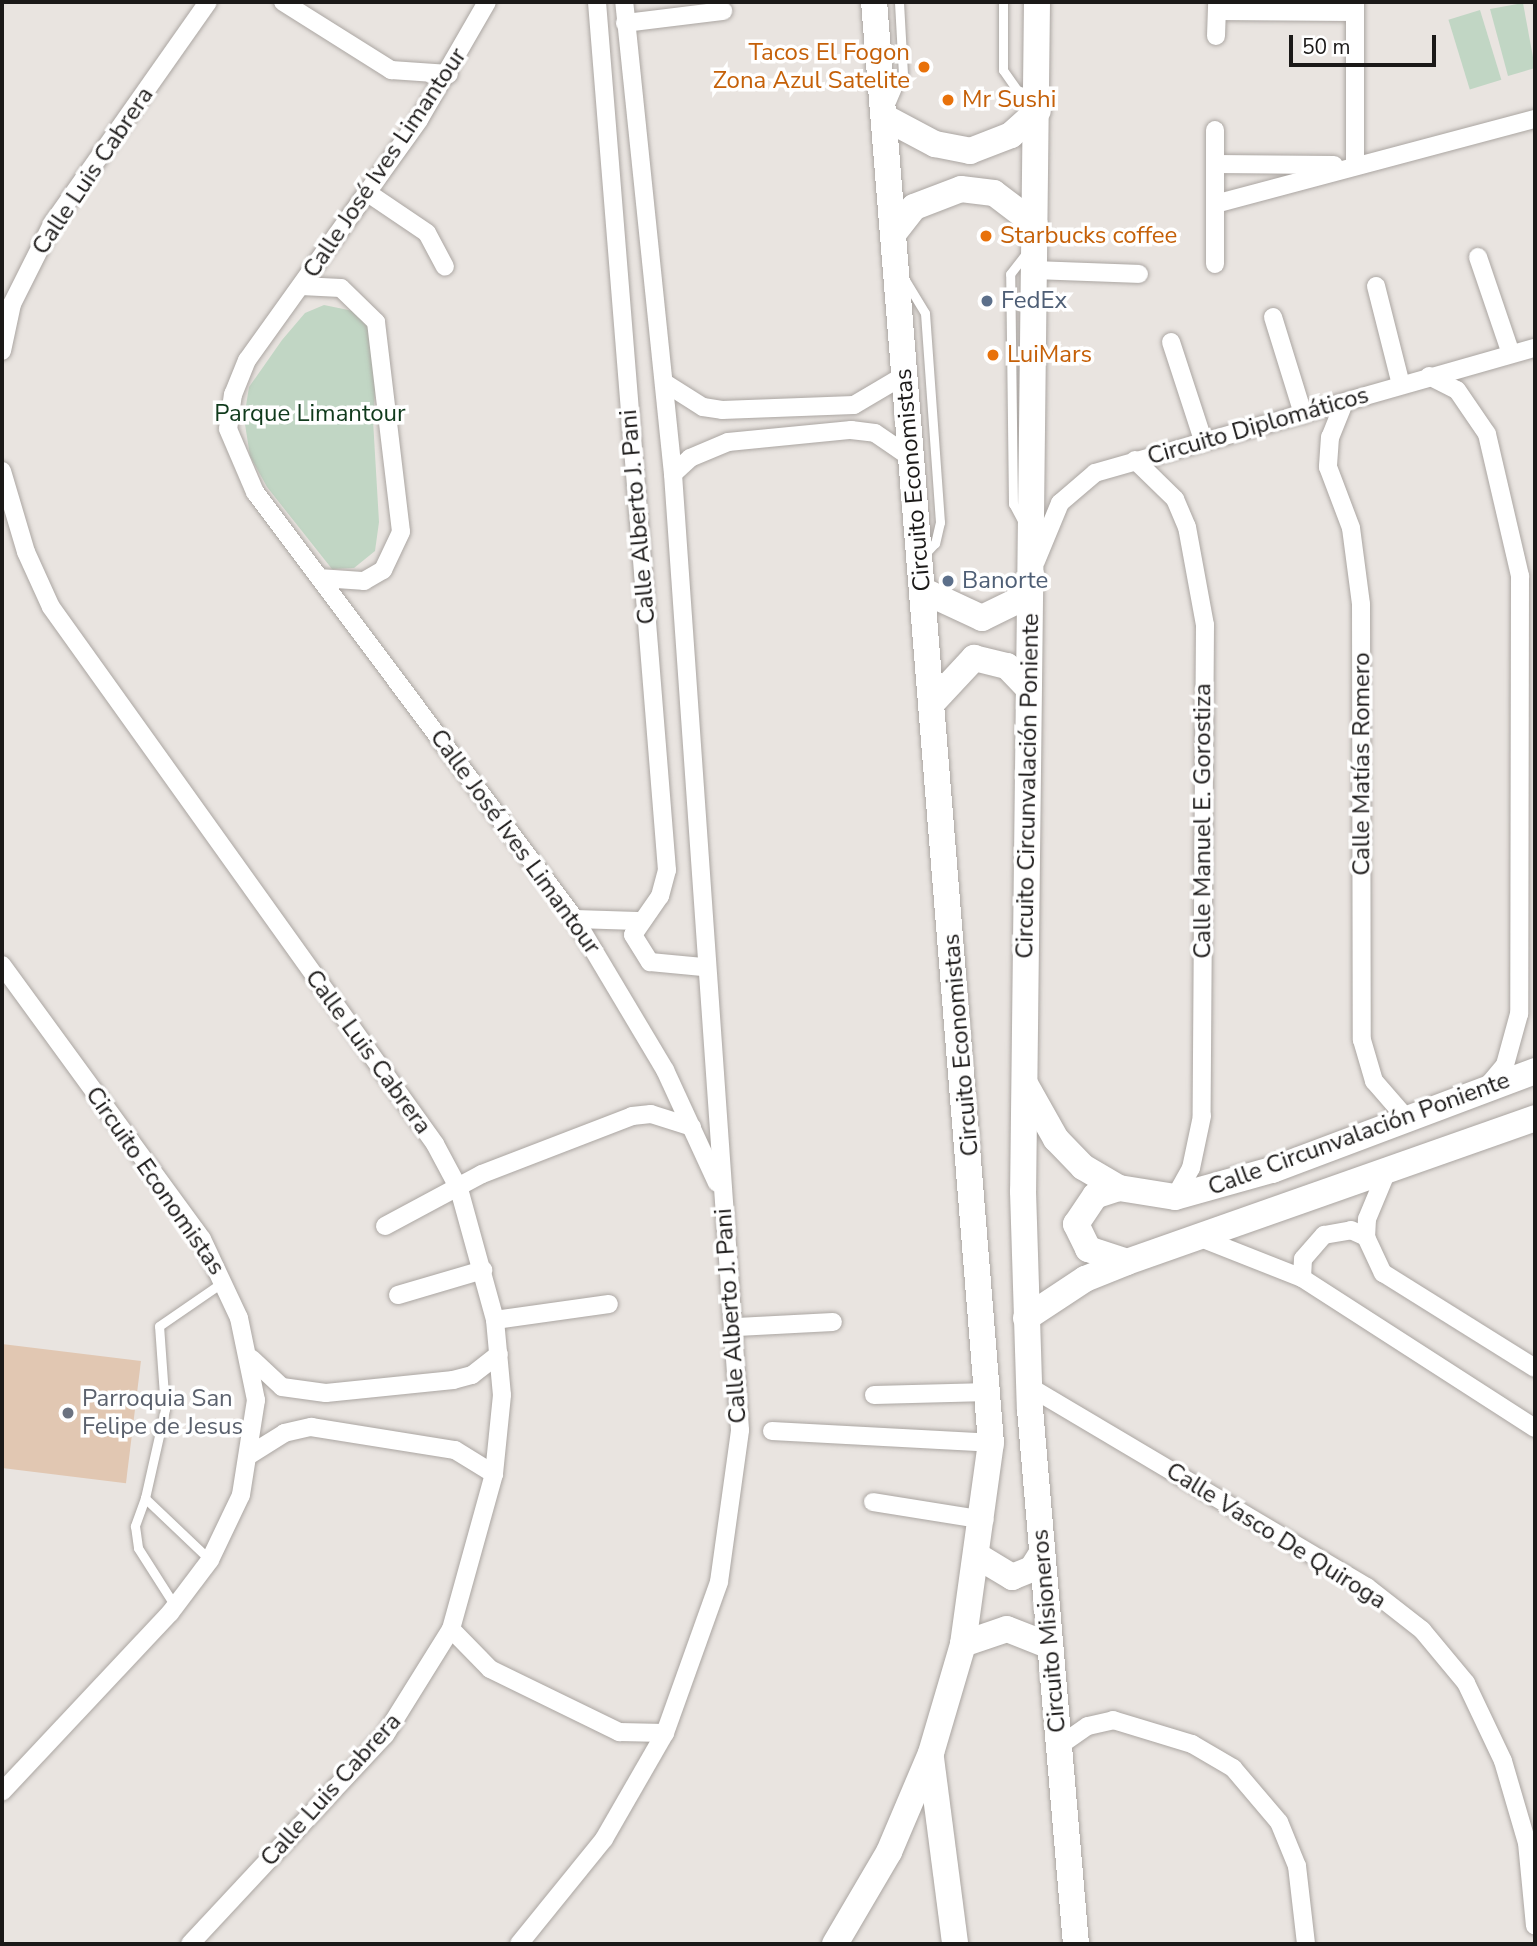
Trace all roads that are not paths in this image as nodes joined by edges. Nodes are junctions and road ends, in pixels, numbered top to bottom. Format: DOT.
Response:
graph roads {
  1 [pos="208,2"];
  2 [pos="283,2"];
  3 [pos="487,2"];
  4 [pos="597,2"];
  5 [pos="624,2"];
  6 [pos="874,2"];
  7 [pos="899,2"];
  8 [pos="1003,2"];
  9 [pos="1037,2"];
  10 [pos="1217,6"];
  11 [pos="1355,7"];
  12 [pos="723,11"];
  13 [pos="625,23"];
  14 [pos="1216,36"];
  15 [pos="449,74"];
  16 [pos="1038,104"];
  17 [pos="884,117"];
  18 [pos="1535,119"];
  19 [pos="1215,130"];
  20 [pos="1215,164"];
  21 [pos="1355,165"];
  22 [pos="368,193"];
  23 [pos="1215,204"];
  24 [pos="893,234"];
  25 [pos="1035,247"];
  26 [pos="1478,257"];
  27 [pos="1215,264"];
  28 [pos="446,267"];
  29 [pos="896,269"];
  30 [pos="1139,274"];
  31 [pos="301,286"];
  32 [pos="1376,286"];
  33 [pos="1273,317"];
  34 [pos="1171,342"];
  35 [pos="2,343"];
  36 [pos="1535,348"];
  37 [pos="1511,354"];
  38 [pos="903,376"];
  39 [pos="1429,376"];
  40 [pos="665,383"];
  41 [pos="1401,385"];
  42 [pos="1344,403"];
  43 [pos="1303,414"];
  44 [pos="1203,440"];
  45 [pos="910,457"];
  46 [pos="1135,460"];
  47 [pos="2,471"];
  48 [pos="673,474"];
  49 [pos="921,559"];
  50 [pos="1032,570"];
  51 [pos="320,578"];
  52 [pos="924,591"];
  53 [pos="1027,687"];
  54 [pos="934,701"];
  55 [pos="575,919"];
  56 [pos="638,922"];
  57 [pos="2,965"];
  58 [pos="703,967"];
  59 [pos="1535,1071"];
  60 [pos="1024,1083"];
  61 [pos="1485,1090"];
  62 [pos="1535,1118"];
  63 [pos="1407,1119"];
  64 [pos="692,1127"];
  65 [pos="1522,1128"];
  66 [pos="1387,1171"];
  67 [pos="1119,1188"];
  68 [pos="459,1189"];
  69 [pos="723,1196"];
  70 [pos="1175,1197"];
  71 [pos="384,1226"];
  72 [pos="1198,1237"];
  73 [pos="1366,1237"];
  74 [pos="1127,1262"];
  75 [pos="483,1270"];
  76 [pos="1302,1278"];
  77 [pos="225,1281"];
  78 [pos="398,1295"];
  79 [pos="609,1304"];
  80 [pos="1026,1318"];
  81 [pos="495,1320"];
  82 [pos="833,1322"];
  83 [pos="737,1326"];
  84 [pos="499,1354"];
  85 [pos="250,1357"];
  86 [pos="1535,1368"];
  87 [pos="1030,1387"];
  88 [pos="989,1392"];
  89 [pos="874,1395"];
  90 [pos="1535,1428"];
  91 [pos="772,1431"];
  92 [pos="991,1443"];
  93 [pos="251,1454"];
  94 [pos="494,1474"];
  95 [pos="145,1498"];
  96 [pos="873,1502"];
  97 [pos="985,1520"];
  98 [pos="1042,1553"];
  99 [pos="979,1558"];
  100 [pos="210,1560"];
  101 [pos="175,1606"];
  102 [pos="451,1629"];
  103 [pos="963,1644"];
  104 [pos="1049,1646"];
  105 [pos="665,1733"];
  106 [pos="1059,1746"];
  107 [pos="931,1753"];
  108 [pos="2,1792"];
  109 [pos="1535,1926"];
  110 [pos="843,1943"];
  111 [pos="190,1944"];
  112 [pos="519,1944"];
  113 [pos="955,1944"];
  114 [pos="1076,1944"];
  115 [pos="1306,1944"];
  1 -- 35 [label="street, Calle Luis Cabrera"];
  2 -- 15 [label="street"];
  3 -- 15 [label="street, Calle José Ives Limantour"];
  4 -- 56 [label="street, Calle Alberto J. Pani"];
  5 -- 13 [label="street, Calle Alberto J. Pani"];
  6 -- 17 [label="main road, Circuito Economistas"];
  7 -- 17 [label="lane, Circuito Economistas"];
  8 -- 16 [label="lane"];
  9 -- 16 [label="main road, Circuito Circunvalación Poniente"];
  10 -- 11 [label="street"];
  10 -- 14 [label="street"];
  11 -- 21 [label="street"];
  12 -- 13 [label="street"];
  13 -- 40 [label="street, Calle Alberto J. Pani"];
  15 -- 22 [label="street, Calle José Ives Limantour"];
  16 -- 17 [label="main road"];
  16 -- 25 [label="main road, Circuito Circunvalación Poniente"];
  17 -- 24 [label="main road, Circuito Economistas"];
  18 -- 21 [label="street"];
  19 -- 20 [label="street"];
  20 -- 21 [label="street"];
  20 -- 23 [label="street"];
  21 -- 23 [label="street"];
  22 -- 28 [label="street"];
  22 -- 31 [label="street, Calle José Ives Limantour"];
  23 -- 27 [label="street"];
  24 -- 25 [label="main road"];
  24 -- 29 [label="main road, Circuito Economistas"];
  25 -- 30 [label="street"];
  25 -- 50 [label="main road, Circuito Circunvalación Poniente"];
  26 -- 37 [label="street"];
  29 -- 38 [label="main road, Circuito Economistas"];
  29 -- 49 [label="lane"];
  31 -- 51 [label="street, Calle José Ives Limantour"];
  31 -- 51 [label="street, Calle José Ives Limantour"];
  32 -- 41 [label="street"];
  33 -- 43 [label="street"];
  34 -- 44 [label="street"];
  36 -- 37 [label="street, Circuito Diplomáticos"];
  37 -- 39 [label="street, Circuito Diplomáticos"];
  38 -- 40 [label="street"];
  38 -- 45 [label="main road, Circuito Economistas"];
  39 -- 41 [label="street, Circuito Diplomáticos"];
  39 -- 61 [label="street"];
  40 -- 48 [label="street, Calle Alberto J. Pani"];
  41 -- 42 [label="street, Circuito Diplomáticos"];
  42 -- 43 [label="street, Circuito Diplomáticos"];
  42 -- 63 [label="street, Calle Matías Romero"];
  43 -- 44 [label="street, Circuito Diplomáticos"];
  44 -- 46 [label="street, Circuito Diplomáticos"];
  45 -- 48 [label="street"];
  45 -- 49 [label="main road, Circuito Economistas"];
  46 -- 50 [label="street, Circuito Diplomáticos"];
  46 -- 70 [label="street, Calle Manuel E. Gorostiza"];
  47 -- 68 [label="street, Calle Luis Cabrera"];
  48 -- 58 [label="street, Calle Alberto J. Pani"];
  49 -- 52 [label="main road, Circuito Economistas"];
  50 -- 52 [label="main road"];
  50 -- 53 [label="main road, Circuito Circunvalación Poniente"];
  51 -- 55 [label="street, Calle José Ives Limantour"];
  52 -- 54 [label="main road, Circuito Economistas"];
  53 -- 54 [label="main road"];
  53 -- 60 [label="main road, Circuito Circunvalación Poniente"];
  54 -- 88 [label="main road, Circuito Economistas"];
  55 -- 56 [label="street"];
  55 -- 64 [label="street, Calle José Ives Limantour"];
  56 -- 58 [label="street"];
  57 -- 77 [label="street, Circuito Economistas"];
  58 -- 69 [label="street, Calle Alberto J. Pani"];
  59 -- 61 [label="main road, Calle Circunvalación Poniente"];
  60 -- 67 [label="main road, Calle Circunvalación Poniente"];
  60 -- 80 [label="main road, Circuito Circunvalación Poniente"];
  61 -- 63 [label="main road, Calle Circunvalación Poniente"];
  62 -- 65 [label="main road, Calle Circunvalación Poniente"];
  63 -- 70 [label="main road, Calle Circunvalación Poniente"];
  64 -- 68 [label="street"];
  64 -- 69 [label="street, Calle José Ives Limantour"];
  65 -- 66 [label="main road, Calle Circunvalación Poniente"];
  66 -- 72 [label="main road, Calle Circunvalación Poniente"];
  66 -- 73 [label="street"];
  67 -- 70 [label="main road, Calle Circunvalación Poniente"];
  67 -- 74 [label="main road"];
  68 -- 71 [label="street"];
  68 -- 75 [label="street, Calle Luis Cabrera"];
  69 -- 83 [label="street, Calle Alberto J. Pani"];
  72 -- 74 [label="main road, Calle Circunvalación Poniente"];
  72 -- 76 [label="street"];
  73 -- 76 [label="street"];
  73 -- 86 [label="street"];
  74 -- 80 [label="main road, Calle Circunvalación Poniente"];
  75 -- 78 [label="street"];
  75 -- 81 [label="street, Calle Luis Cabrera"];
  76 -- 90 [label="street"];
  77 -- 85 [label="street, Circuito Economistas"];
  77 -- 95 [label="lane"];
  79 -- 81 [label="street"];
  80 -- 87 [label="main road, Circuito Misioneros"];
  81 -- 84 [label="street, Calle Luis Cabrera"];
  82 -- 83 [label="street"];
  83 -- 105 [label="street, Calle Alberto J. Pani"];
  84 -- 85 [label="street"];
  84 -- 94 [label="street, Calle Luis Cabrera"];
  85 -- 93 [label="street, Circuito Economistas"];
  87 -- 98 [label="main road, Circuito Misioneros"];
  87 -- 109 [label="street, Calle Vasco De Quiroga"];
  88 -- 89 [label="street"];
  88 -- 92 [label="main road, Circuito Economistas"];
  91 -- 92 [label="street"];
  92 -- 97 [label="main road, Circuito Economistas"];
  93 -- 94 [label="street"];
  93 -- 100 [label="street, Circuito Economistas"];
  94 -- 102 [label="street, Calle Luis Cabrera"];
  95 -- 100 [label="lane"];
  95 -- 101 [label="lane"];
  96 -- 97 [label="street"];
  97 -- 99 [label="main road, Circuito Economistas"];
  98 -- 99 [label="main road"];
  98 -- 104 [label="main road, Circuito Misioneros"];
  99 -- 103 [label="main road, Circuito Economistas"];
  100 -- 101 [label="street, Circuito Economistas"];
  101 -- 108 [label="street, Circuito Economistas"];
  102 -- 105 [label="street"];
  102 -- 111 [label="street, Calle Luis Cabrera"];
  103 -- 104 [label="main road"];
  103 -- 107 [label="main road, Circuito Economistas"];
  104 -- 106 [label="main road, Circuito Misioneros"];
  105 -- 112 [label="street, Calle Alberto J. Pani"];
  106 -- 114 [label="main road, Circuito Misioneros"];
  106 -- 115 [label="street"];
  107 -- 110 [label="main road, Circuito Economistas"];
  107 -- 113 [label="main road"];
}
